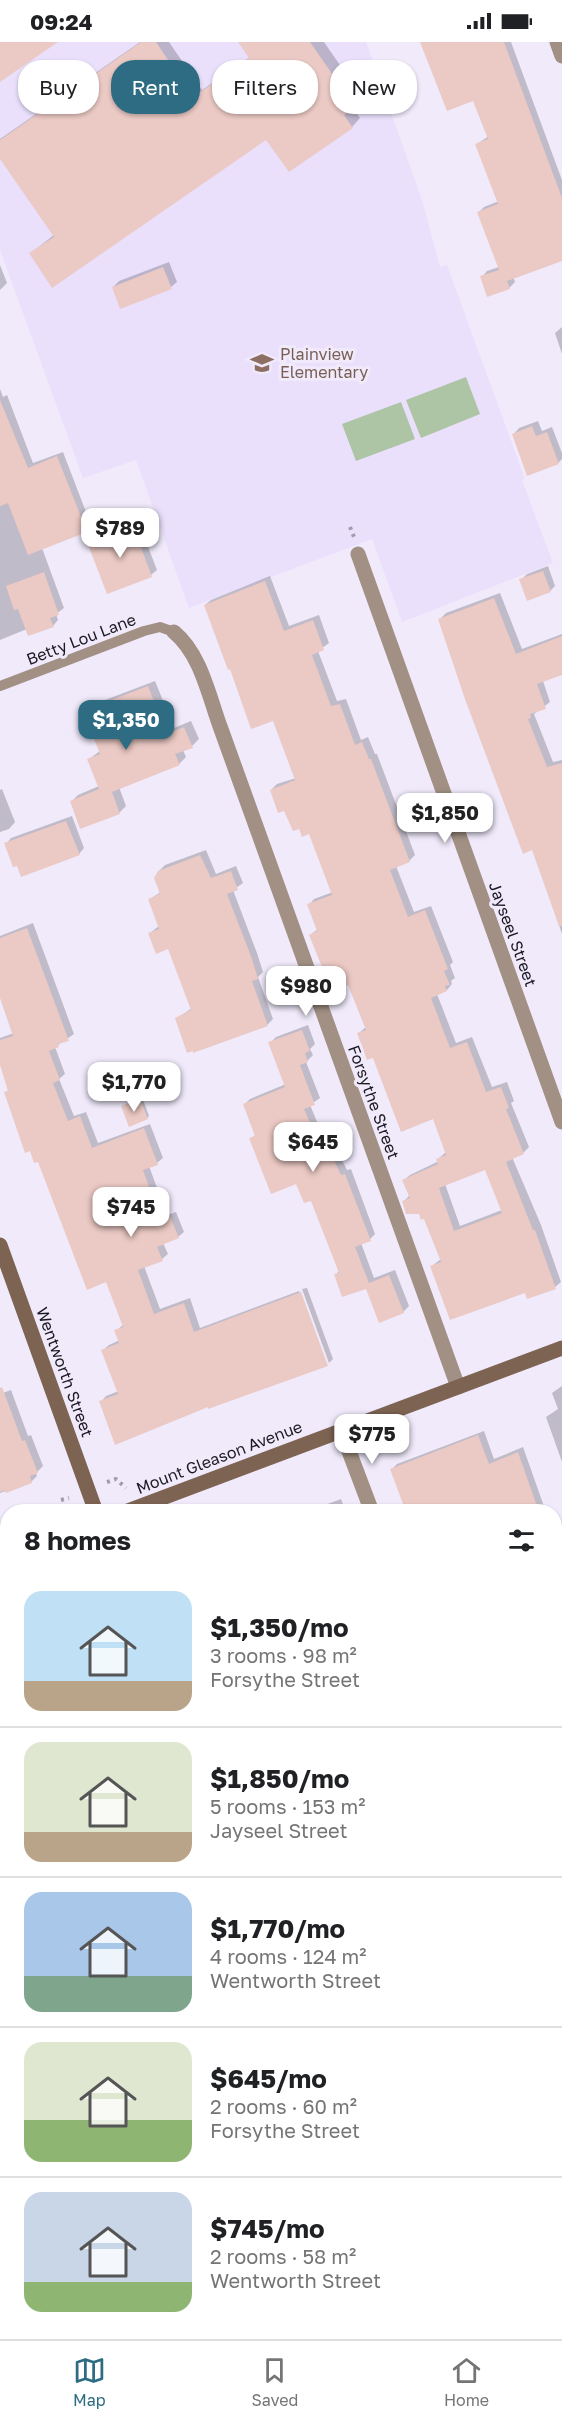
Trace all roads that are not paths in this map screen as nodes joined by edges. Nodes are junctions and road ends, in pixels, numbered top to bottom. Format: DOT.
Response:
graph roads {
  1 [pos="557,42"];
  2 [pos="562,56"];
  3 [pos="358,554"];
  4 [pos="174,632"];
  5 [pos="0,686"];
  6 [pos="562,1122"];
  7 [pos="0,1245"];
  8 [pos="562,1348"];
  9 [pos="458,1387"];
  10 [pos="341,1430"];
  11 [pos="93,1504"];
  12 [pos="146,1504"];
  13 [pos="369,1504"];
  1 -- 2 [label="street"];
  3 -- 6 [label="street, Jayseel Street"];
  4 -- 5 [label="lane, Betty Lou Lane"];
  4 -- 9 [label="street, Forsythe Street"];
  7 -- 11 [label="street, Wentworth Street"];
  8 -- 9 [label="street, Mount Gleason Avenue"];
  9 -- 10 [label="street, Mount Gleason Avenue"];
  10 -- 12 [label="street, Mount Gleason Avenue"];
  10 -- 13 [label="street"];
}
